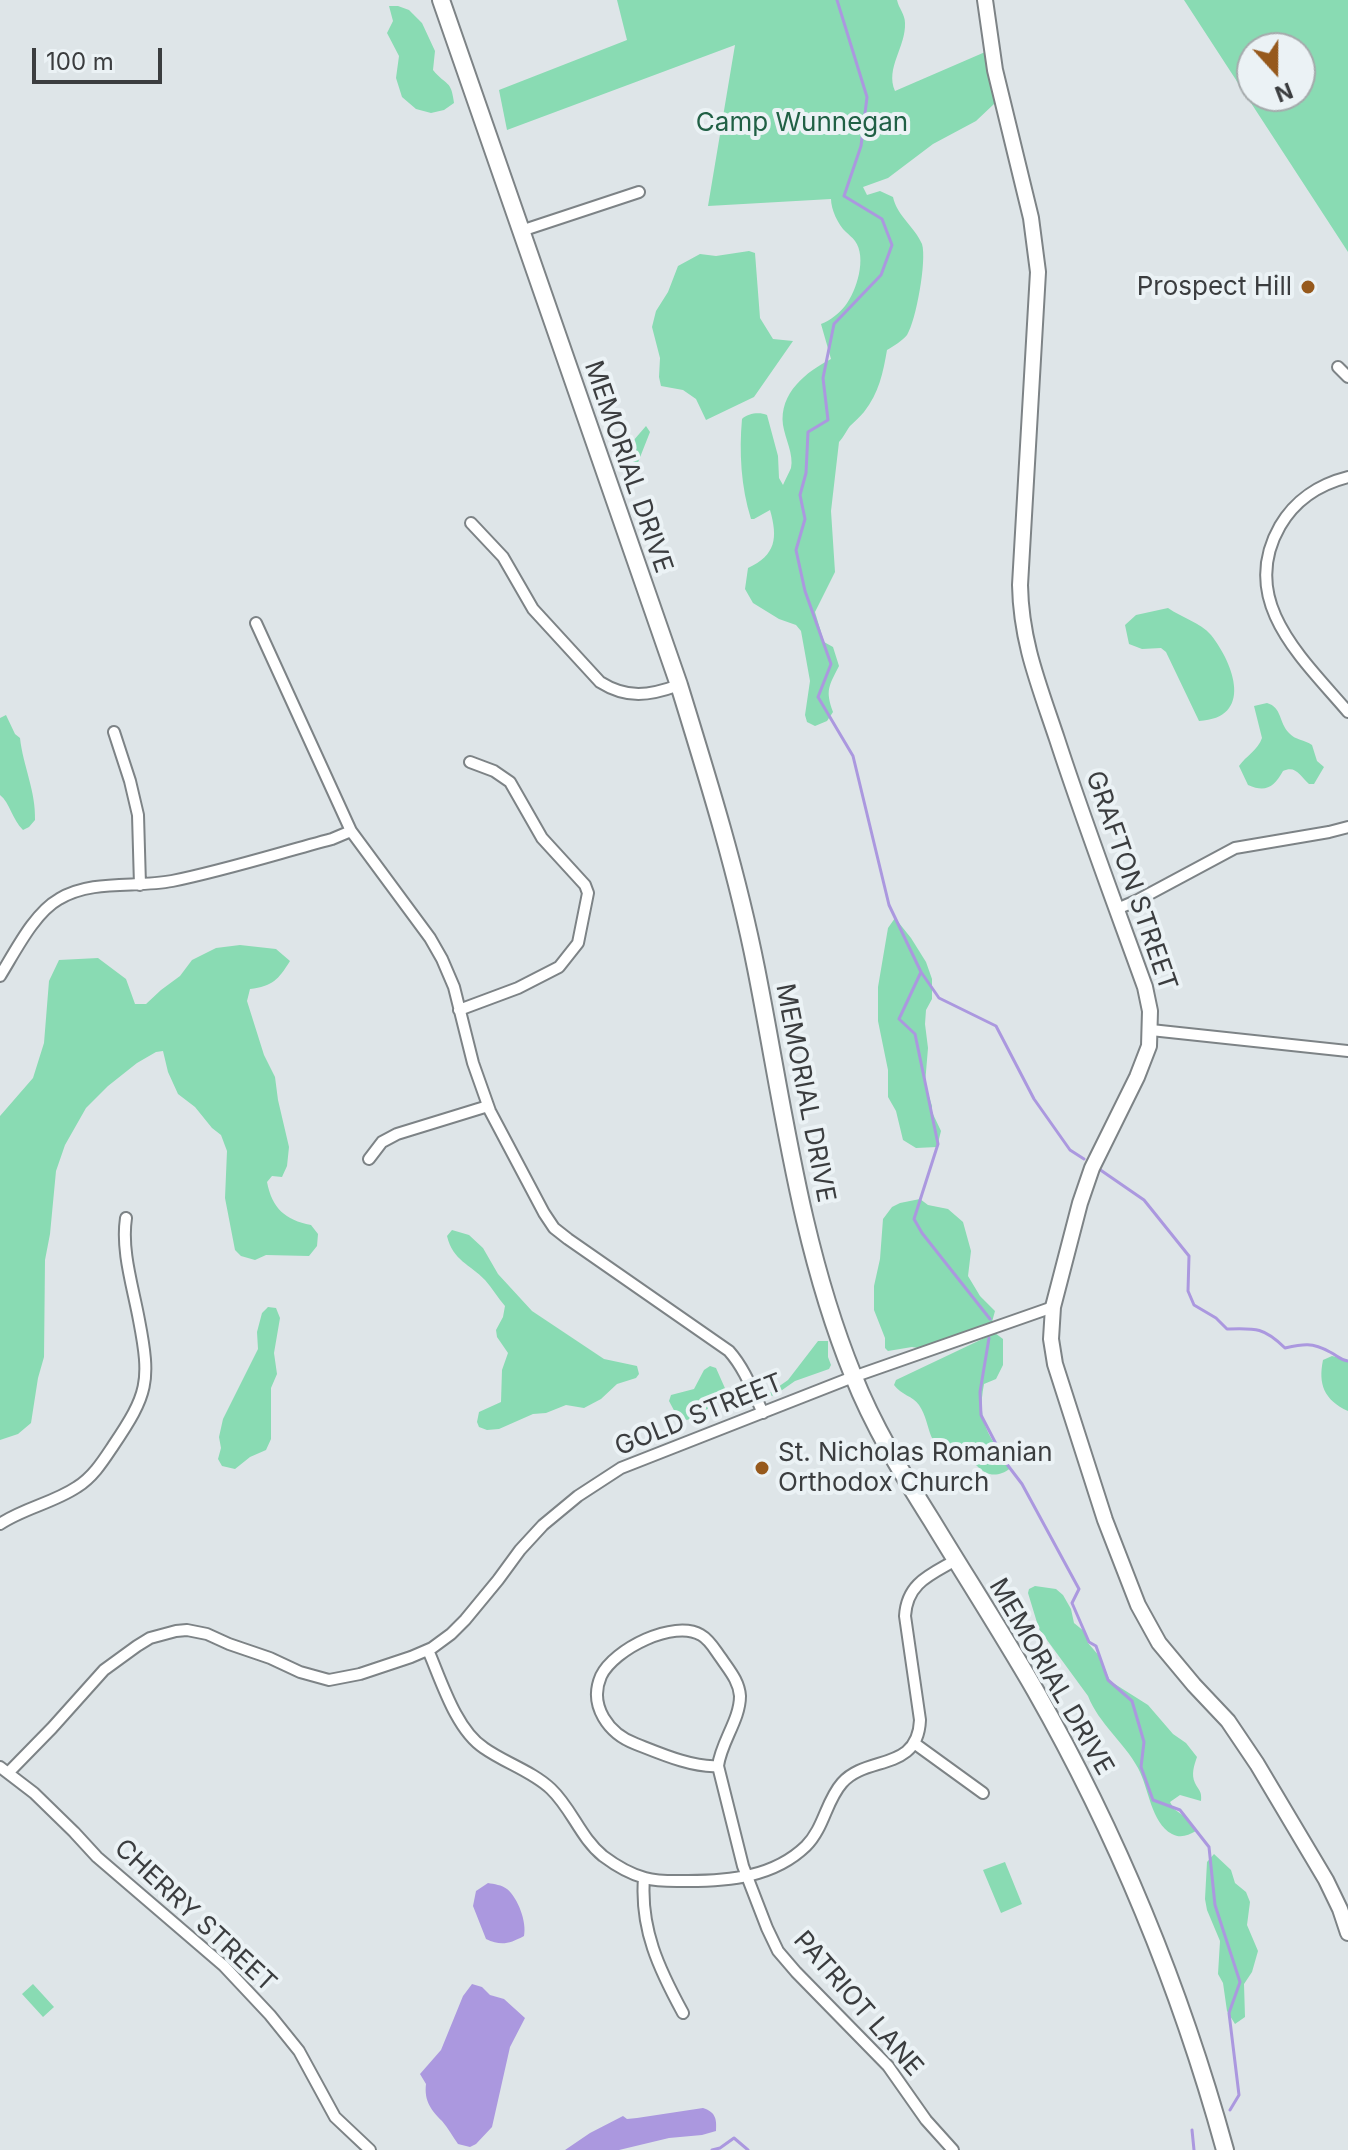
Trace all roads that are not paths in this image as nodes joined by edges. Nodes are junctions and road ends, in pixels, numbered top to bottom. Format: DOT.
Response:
graph roads {
  1 [pos="441,0"];
  2 [pos="985,0"];
  3 [pos="639,192"];
  4 [pos="521,231"];
  5 [pos="1338,367"];
  6 [pos="1348,377"];
  7 [pos="1348,477"];
  8 [pos="471,523"];
  9 [pos="256,623"];
  10 [pos="679,685"];
  11 [pos="1348,712"];
  12 [pos="114,732"];
  13 [pos="470,762"];
  14 [pos="1348,827"];
  15 [pos="351,831"];
  16 [pos="140,885"];
  17 [pos="1117,909"];
  18 [pos="0,976"];
  19 [pos="459,1010"];
  20 [pos="1151,1030"];
  21 [pos="1348,1051"];
  22 [pos="488,1106"];
  23 [pos="369,1159"];
  24 [pos="126,1218"];
  25 [pos="1053,1307"];
  26 [pos="853,1377"];
  27 [pos="763,1413"];
  28 [pos="0,1524"];
  29 [pos="956,1560"];
  30 [pos="428,1650"];
  31 [pos="914,1743"];
  32 [pos="718,1766"];
  33 [pos="4,1770"];
  34 [pos="983,1793"];
  35 [pos="747,1877"];
  36 [pos="644,1878"];
  37 [pos="1348,1933"];
  38 [pos="683,2013"];
  39 [pos="370,2150"];
  40 [pos="953,2150"];
  41 [pos="1225,2150"];
  1 -- 4 [label="main road, MEMORIAL DRIVE"];
  2 -- 17 [label="street, GRAFTON STREET"];
  3 -- 4 [label="street"];
  4 -- 10 [label="main road, MEMORIAL DRIVE"];
  5 -- 6 [label="street"];
  7 -- 11 [label="street"];
  8 -- 10 [label="street"];
  9 -- 15 [label="street"];
  10 -- 26 [label="main road, MEMORIAL DRIVE"];
  12 -- 16 [label="street"];
  13 -- 19 [label="street"];
  14 -- 17 [label="street"];
  15 -- 16 [label="street"];
  15 -- 19 [label="street"];
  16 -- 18 [label="street"];
  17 -- 20 [label="street, GRAFTON STREET"];
  19 -- 22 [label="street"];
  20 -- 21 [label="street"];
  20 -- 25 [label="street, GRAFTON STREET"];
  22 -- 23 [label="street"];
  22 -- 27 [label="street"];
  24 -- 28 [label="street"];
  25 -- 26 [label="street, GOLD STREET"];
  25 -- 37 [label="street, GRAFTON STREET"];
  26 -- 27 [label="street, GOLD STREET"];
  26 -- 29 [label="main road, MEMORIAL DRIVE"];
  27 -- 30 [label="street, GOLD STREET"];
  29 -- 31 [label="street"];
  29 -- 41 [label="main road, MEMORIAL DRIVE"];
  30 -- 33 [label="street, GOLD STREET"];
  30 -- 36 [label="street"];
  31 -- 34 [label="street"];
  31 -- 35 [label="street"];
  32 -- 32 [label="street"];
  32 -- 35 [label="street, PATRIOT LANE"];
  33 -- 39 [label="street, CHERRY STREET"];
  35 -- 36 [label="street"];
  35 -- 40 [label="street, PATRIOT LANE"];
  36 -- 38 [label="street"];
}
